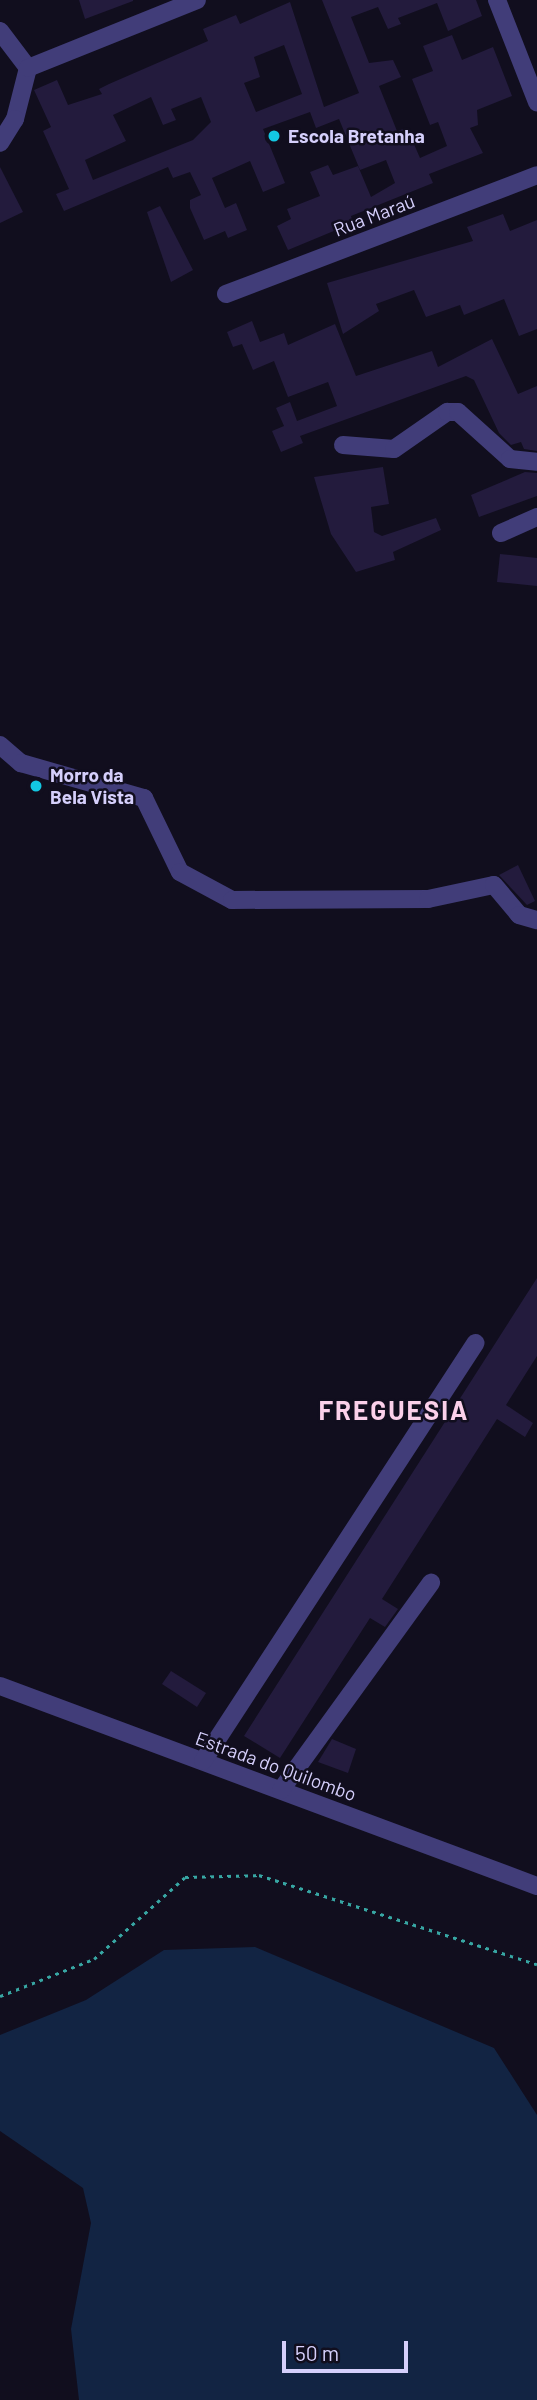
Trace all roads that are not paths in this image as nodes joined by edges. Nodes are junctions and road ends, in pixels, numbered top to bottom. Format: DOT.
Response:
graph roads {
  1 [pos="197,0"];
  2 [pos="497,0"];
  3 [pos="0,31"];
  4 [pos="28,68"];
  5 [pos="537,102"];
  6 [pos="0,143"];
  7 [pos="537,175"];
  8 [pos="226,294"];
  9 [pos="343,445"];
  10 [pos="537,462"];
  11 [pos="537,517"];
  12 [pos="501,533"];
  13 [pos="0,745"];
  14 [pos="537,920"];
  15 [pos="476,1342"];
  16 [pos="431,1583"];
  17 [pos="0,1686"];
  18 [pos="203,1761"];
  19 [pos="281,1790"];
  20 [pos="537,1886"];
  1 -- 4 [label="street"];
  2 -- 5 [label="street"];
  3 -- 4 [label="street"];
  4 -- 6 [label="street"];
  7 -- 8 [label="street, Rua Maraú"];
  9 -- 10 [label="street"];
  11 -- 12 [label="street"];
  13 -- 14 [label="street"];
  15 -- 18 [label="street"];
  16 -- 19 [label="street"];
  17 -- 18 [label="street, Estrada do Quilombo"];
  18 -- 19 [label="street, Estrada do Quilombo"];
  19 -- 20 [label="street, Estrada do Quilombo"];
}
